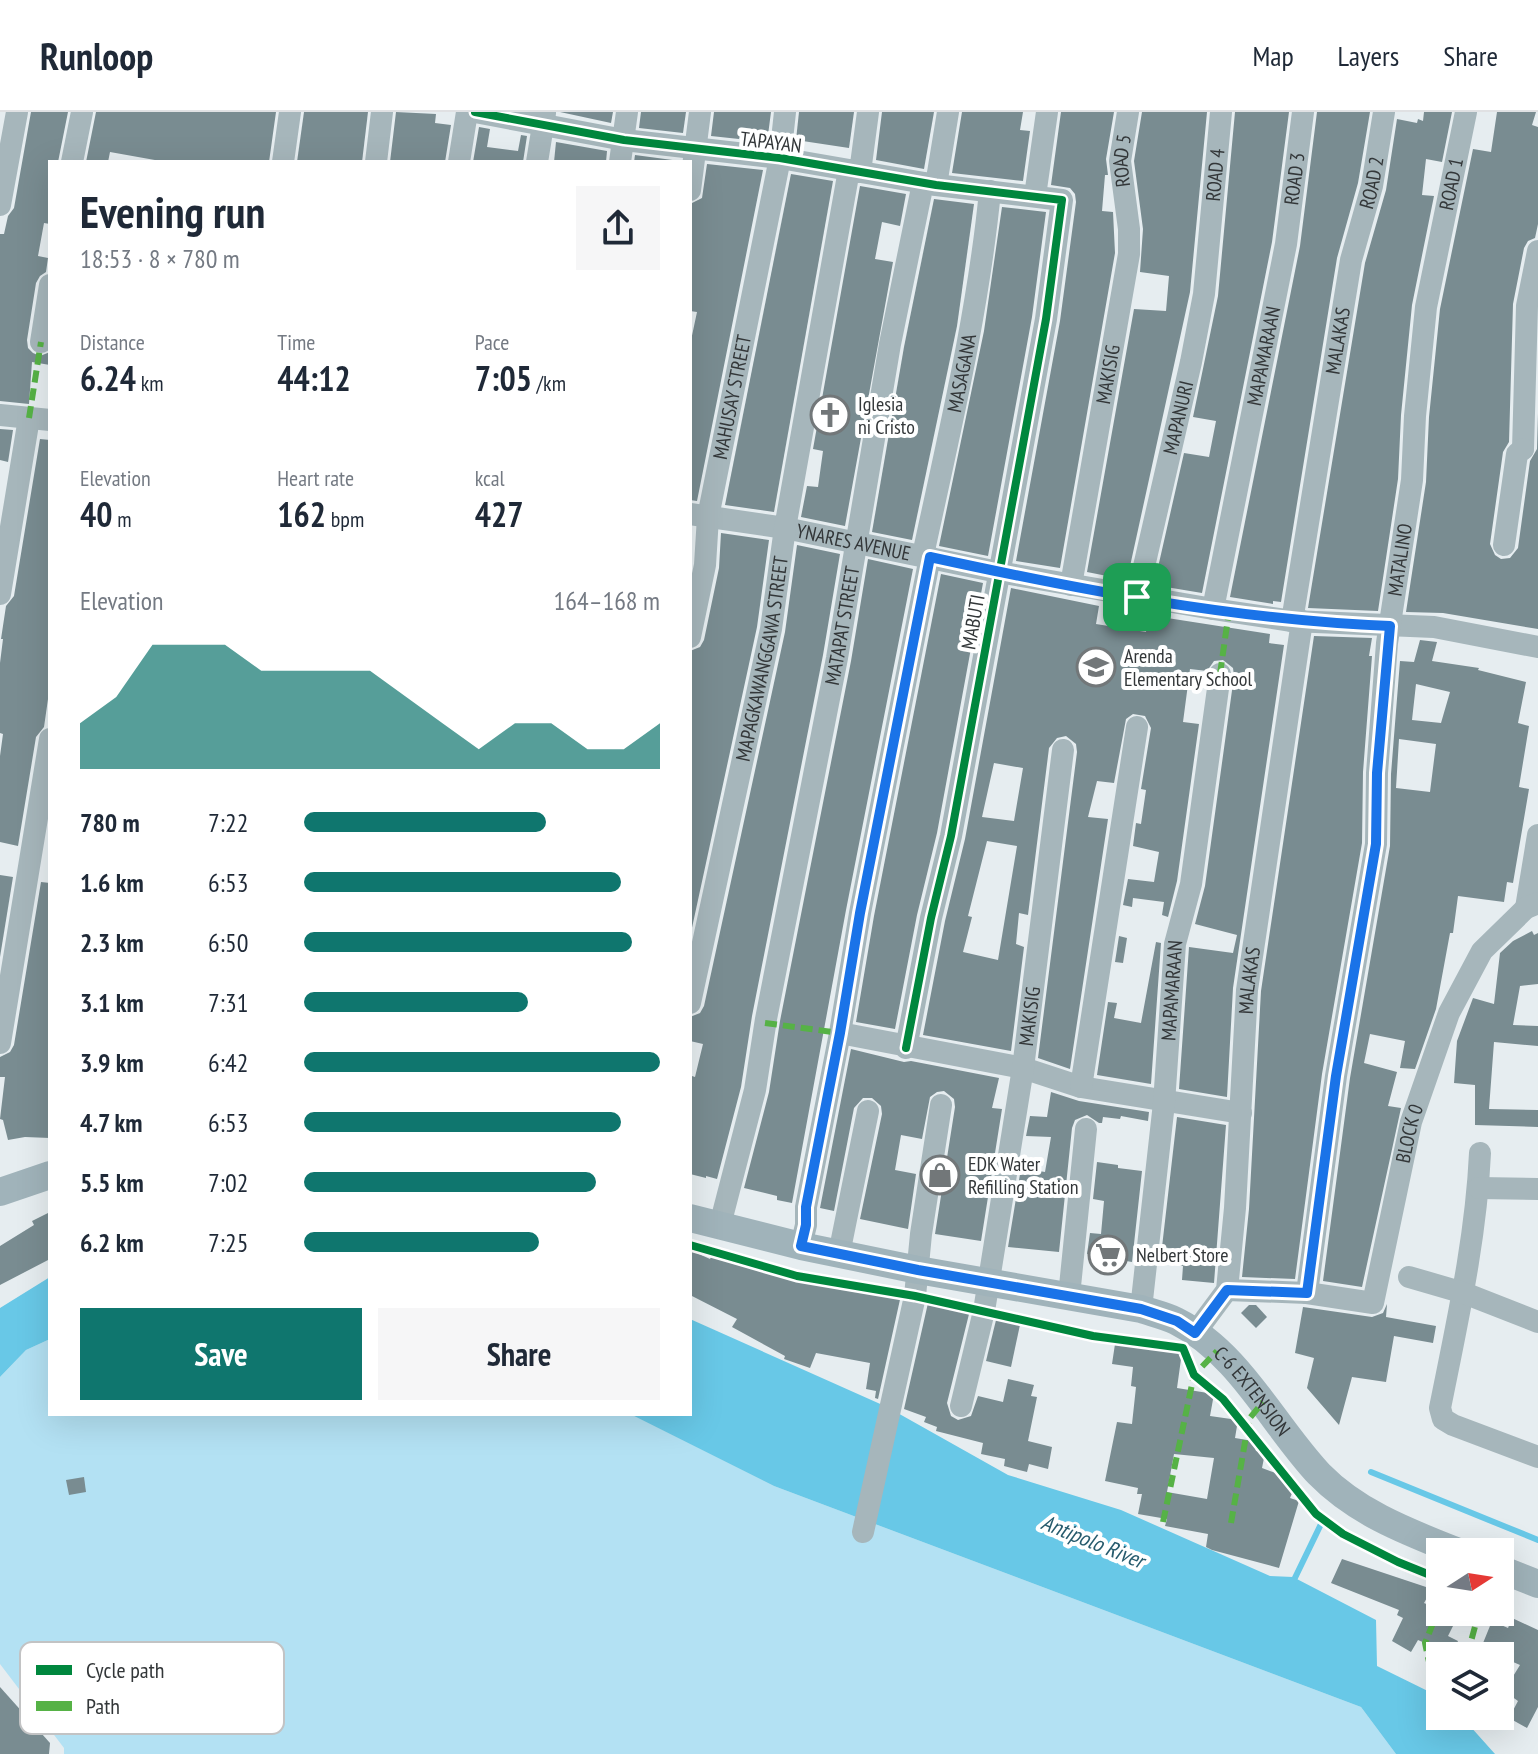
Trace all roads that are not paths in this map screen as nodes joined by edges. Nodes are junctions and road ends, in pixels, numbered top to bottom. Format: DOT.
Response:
graph roads {
  1 [pos="17,112"];
  2 [pos="82,112"];
  3 [pos="290,112"];
  4 [pos="382,112"];
  5 [pos="467,112"];
  6 [pos="476,112"];
  7 [pos="627,112"];
  8 [pos="700,112"];
  9 [pos="785,112"];
  10 [pos="868,112"];
  11 [pos="948,112"];
  12 [pos="1047,112"];
  13 [pos="1128,112"];
  14 [pos="1221,112"];
  15 [pos="1303,112"];
  16 [pos="1384,112"];
  17 [pos="1466,112"];
  18 [pos="544,119"];
  19 [pos="696,149"];
  20 [pos="622,151"];
  21 [pos="780,158"];
  22 [pos="72,160"];
  23 [pos="283,160"];
  24 [pos="376,160"];
  25 [pos="459,160"];
  26 [pos="537,160"];
  27 [pos="855,171"];
  28 [pos="692,176"];
  29 [pos="930,184"];
  30 [pos="990,191"];
  31 [pos="1035,196"];
  32 [pos="1062,200"];
  33 [pos="0,205"];
  34 [pos="1127,210"];
  35 [pos="1208,236"];
  36 [pos="1286,244"];
  37 [pos="1354,250"];
  38 [pos="1538,251"];
  39 [pos="1436,254"];
  40 [pos="48,298"];
  41 [pos="1532,305"];
  42 [pos="41,342"];
  43 [pos="1532,387"];
  44 [pos="0,415"];
  45 [pos="39,419"];
  46 [pos="1531,451"];
  47 [pos="699,516"];
  48 [pos="785,528"];
  49 [pos="858,542"];
  50 [pos="1504,545"];
  51 [pos="927,556"];
  52 [pos="998,572"];
  53 [pos="1071,585"];
  54 [pos="0,594"];
  55 [pos="1137,597"];
  56 [pos="1213,609"];
  57 [pos="1297,621"];
  58 [pos="1390,626"];
  59 [pos="692,627"];
  60 [pos="1538,647"];
  61 [pos="1220,674"];
  62 [pos="1137,727"];
  63 [pos="1063,750"];
  64 [pos="48,751"];
  65 [pos="1538,835"];
  66 [pos="1532,906"];
  67 [pos="692,994"];
  68 [pos="840,1033"];
  69 [pos="0,1043"];
  70 [pos="906,1048"];
  71 [pos="1023,1068"];
  72 [pos="1081,1087"];
  73 [pos="1164,1103"];
  74 [pos="941,1105"];
  75 [pos="868,1111"];
  76 [pos="1241,1113"];
  77 [pos="1086,1129"];
  78 [pos="1480,1153"];
  79 [pos="48,1176"];
  80 [pos="1479,1188"];
  81 [pos="1538,1189"];
  82 [pos="0,1192"];
  83 [pos="692,1218"];
  84 [pos="720,1225"];
  85 [pos="801,1246"];
  86 [pos="839,1254"];
  87 [pos="918,1270"];
  88 [pos="1409,1277"];
  89 [pos="988,1282"];
  90 [pos="1227,1290"];
  91 [pos="1307,1293"];
  92 [pos="1464,1293"];
  93 [pos="1069,1296"];
  94 [pos="1141,1309"];
  95 [pos="1538,1322"];
  96 [pos="1195,1333"];
  97 [pos="961,1406"];
  98 [pos="1538,1457"];
  99 [pos="863,1532"];
  100 [pos="1426,1539"];
  101 [pos="1514,1575"];
  102 [pos="1538,1584"];
  1 -- 33 [label="street"];
  2 -- 22 [label="street"];
  3 -- 23 [label="street"];
  4 -- 24 [label="street"];
  5 -- 25 [label="street"];
  6 -- 18 [label="street, TAPAYAN"];
  7 -- 20 [label="street"];
  8 -- 19 [label="street"];
  9 -- 21 [label="street, MAHUSAY STREET"];
  10 -- 27 [label="street, MAPAGKAWANGGAWA STREET"];
  11 -- 29 [label="street, MATAPAT STREET"];
  12 -- 31 [label="street"];
  13 -- 34 [label="street, ROAD 5"];
  14 -- 35 [label="street, ROAD 4"];
  15 -- 36 [label="street, ROAD 3"];
  16 -- 37 [label="street, ROAD 2"];
  17 -- 39 [label="street, ROAD 1"];
  18 -- 20 [label="street, TAPAYAN"];
  18 -- 26 [label="street"];
  19 -- 20 [label="street, TAPAYAN"];
  19 -- 21 [label="street, TAPAYAN"];
  19 -- 28 [label="street"];
  21 -- 27 [label="street, TAPAYAN"];
  21 -- 47 [label="street, MAHUSAY STREET"];
  27 -- 29 [label="street, TAPAYAN"];
  27 -- 48 [label="street, MAPAGKAWANGGAWA STREET"];
  29 -- 30 [label="street, TAPAYAN"];
  29 -- 49 [label="street, MATAPAT STREET"];
  30 -- 31 [label="street, TAPAYAN"];
  30 -- 51 [label="street, MASAGANA"];
  31 -- 32 [label="street, TAPAYAN"];
  32 -- 52 [label="street, MABUTI"];
  34 -- 53 [label="street, MAKISIG"];
  35 -- 55 [label="street, MAPANURI"];
  36 -- 56 [label="street, MAPAMARAAN"];
  37 -- 57 [label="street, MALAKAS"];
  38 -- 41 [label="street"];
  39 -- 58 [label="street, MATALINO"];
  40 -- 42 [label="street"];
  41 -- 43 [label="street"];
  43 -- 46 [label="street"];
  44 -- 45 [label="street"];
  45 -- 54 [label="street"];
  46 -- 50 [label="street"];
  47 -- 48 [label="street, YNARES AVENUE"];
  47 -- 59 [label="street, MAHUSAY STREET"];
  48 -- 49 [label="street, YNARES AVENUE"];
  48 -- 67 [label="street, MAPAGKAWANGGAWA STREET"];
  49 -- 51 [label="street, YNARES AVENUE"];
  49 -- 84 [label="street, MATAPAT STREET"];
  51 -- 52 [label="street, YNARES AVENUE"];
  51 -- 68 [label="street, MASAGANA"];
  52 -- 53 [label="street, YNARES AVENUE"];
  52 -- 70 [label="street, MABUTI"];
  53 -- 55 [label="street, YNARES AVENUE"];
  55 -- 56 [label="street, YNARES AVENUE"];
  56 -- 57 [label="street, YNARES AVENUE"];
  57 -- 58 [label="street, YNARES AVENUE"];
  57 -- 76 [label="street, MALAKAS"];
  58 -- 60 [label="street, YNARES AVENUE"];
  58 -- 91 [label="street, MATALINO"];
  61 -- 73 [label="street, MAPAMARAAN"];
  62 -- 72 [label="street"];
  63 -- 71 [label="street, MAKISIG"];
  64 -- 69 [label="street"];
  65 -- 66 [label="street"];
  66 -- 91 [label="street, BLOCK 0"];
  68 -- 70 [label="street"];
  68 -- 85 [label="street, MASAGANA"];
  70 -- 71 [label="street"];
  71 -- 72 [label="street"];
  71 -- 89 [label="street, MAKISIG"];
  72 -- 73 [label="street"];
  73 -- 76 [label="street"];
  73 -- 94 [label="street, MAPAMARAAN"];
  74 -- 87 [label="street"];
  75 -- 86 [label="street"];
  76 -- 90 [label="street, MALAKAS"];
  77 -- 93 [label="street"];
  78 -- 80 [label="street"];
  79 -- 82 [label="main road"];
  80 -- 81 [label="street"];
  80 -- 92 [label="street"];
  83 -- 84 [label="main road, C-6 EXTENSION"];
  84 -- 85 [label="main road, C-6 EXTENSION"];
  85 -- 86 [label="main road, C-6 EXTENSION"];
  86 -- 87 [label="main road, C-6 EXTENSION"];
  87 -- 89 [label="main road, C-6 EXTENSION"];
  87 -- 99 [label="street"];
  88 -- 92 [label="street"];
  89 -- 93 [label="main road, C-6 EXTENSION"];
  89 -- 97 [label="street, MAKISIG"];
  90 -- 91 [label="street"];
  90 -- 96 [label="street"];
  92 -- 95 [label="street"];
  92 -- 98 [label="street"];
  93 -- 94 [label="main road, C-6 EXTENSION"];
  94 -- 96 [label="main road, C-6 EXTENSION"];
  96 -- 100 [label="main road, C-6 EXTENSION"];
  101 -- 102 [label="main road"];
}
